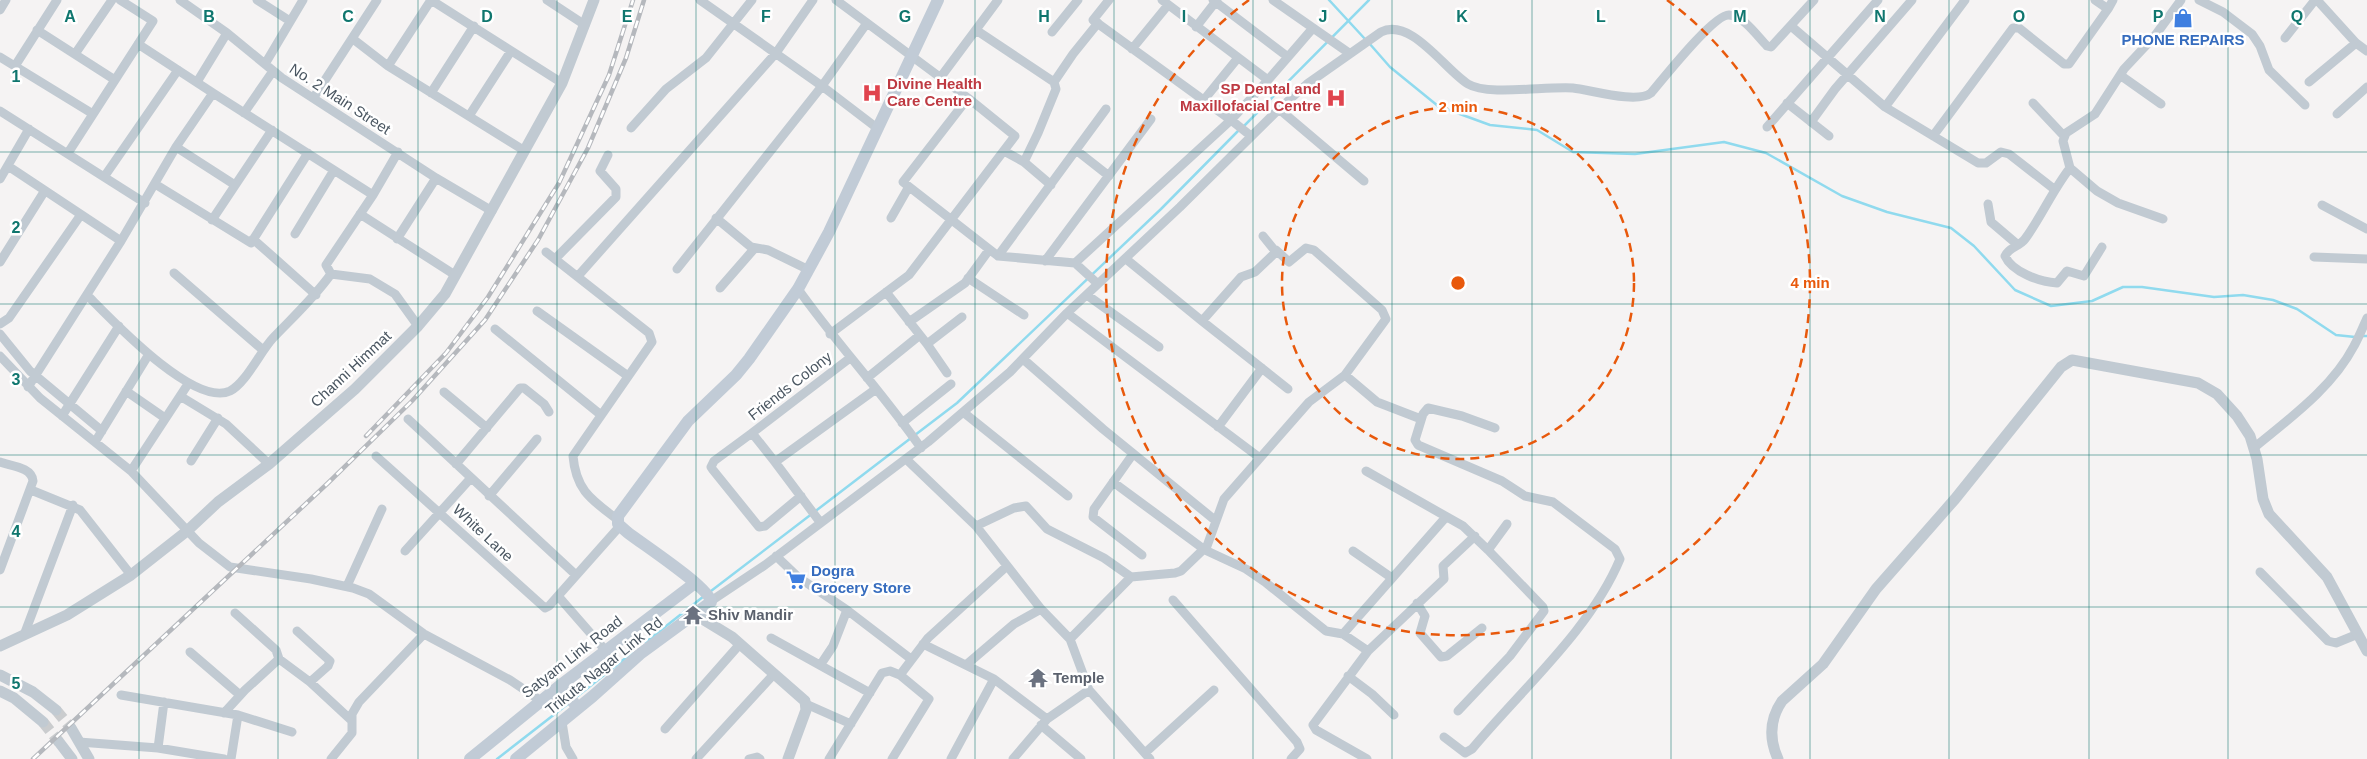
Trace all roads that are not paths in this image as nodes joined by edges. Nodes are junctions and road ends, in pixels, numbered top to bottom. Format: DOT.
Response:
graph roads {
  1 [pos="6,0"];
  2 [pos="57,0"];
  3 [pos="112,0"];
  4 [pos="120,0"];
  5 [pos="180,0"];
  6 [pos="257,0"];
  7 [pos="303,0"];
  8 [pos="377,0"];
  9 [pos="431,0"];
  10 [pos="547,0"];
  11 [pos="594,0"];
  12 [pos="700,0"];
  13 [pos="752,0"];
  14 [pos="813,0"];
  15 [pos="938,0"];
  16 [pos="998,0"];
  17 [pos="1078,0"];
  18 [pos="1109,0"];
  19 [pos="1272,0"];
  20 [pos="1814,0"];
  21 [pos="1878,0"];
  22 [pos="1912,0"];
  23 [pos="1965,0"];
  24 [pos="2095,0"];
  25 [pos="2114,0"];
  26 [pos="2181,0"];
  27 [pos="2199,0"];
  28 [pos="2316,0"];
  29 [pos="841,1"];
  30 [pos="1215,1"];
  31 [pos="1165,2"];
  32 [pos="2108,9"];
  33 [pos="0,10"];
  34 [pos="290,21"];
  35 [pos="733,23"];
  36 [pos="868,23"];
  37 [pos="1098,23"];
  38 [pos="585,25"];
  39 [pos="474,26"];
  40 [pos="1791,26"];
  41 [pos="1196,27"];
  42 [pos="1314,28"];
  43 [pos="37,30"];
  44 [pos="976,30"];
  45 [pos="1052,32"];
  46 [pos="227,33"];
  47 [pos="2284,38"];
  48 [pos="353,39"];
  49 [pos="2356,43"];
  50 [pos="138,44"];
  51 [pos="1132,49"];
  52 [pos="511,51"];
  53 [pos="2367,51"];
  54 [pos="776,53"];
  55 [pos="1349,53"];
  56 [pos="75,54"];
  57 [pos="0,57"];
  58 [pos="910,57"];
  59 [pos="1288,57"];
  60 [pos="1826,58"];
  61 [pos="1237,59"];
  62 [pos="265,64"];
  63 [pos="15,66"];
  64 [pos="388,66"];
  65 [pos="178,70"];
  66 [pos="273,71"];
  67 [pos="2120,75"];
  68 [pos="1847,76"];
  69 [pos="940,78"];
  70 [pos="115,80"];
  71 [pos="1268,80"];
  72 [pos="196,82"];
  73 [pos="1054,82"];
  74 [pos="2309,82"];
  75 [pos="562,83"];
  76 [pos="822,86"];
  77 [pos="2367,88"];
  78 [pos="213,93"];
  79 [pos="431,93"];
  80 [pos="314,97"];
  81 [pos="968,98"];
  82 [pos="1202,101"];
  83 [pos="1787,103"];
  84 [pos="2032,103"];
  85 [pos="2161,104"];
  86 [pos="2305,105"];
  87 [pos="1886,107"];
  88 [pos="1106,109"];
  89 [pos="1279,109"];
  90 [pos="0,111"];
  91 [pos="244,113"];
  92 [pos="93,114"];
  93 [pos="2337,114"];
  94 [pos="469,116"];
  95 [pos="1151,118"];
  96 [pos="1811,122"];
  97 [pos="1241,127"];
  98 [pos="1767,127"];
  99 [pos="631,128"];
  100 [pos="877,128"];
  101 [pos="29,130"];
  102 [pos="272,130"];
  103 [pos="1829,136"];
  104 [pos="1933,136"];
  105 [pos="2064,136"];
  106 [pos="176,147"];
  107 [pos="1076,150"];
  108 [pos="525,151"];
  109 [pos="1004,151"];
  110 [pos="398,152"];
  111 [pos="68,153"];
  112 [pos="308,154"];
  113 [pos="608,155"];
  114 [pos="1024,162"];
  115 [pos="8,166"];
  116 [pos="2070,168"];
  117 [pos="334,170"];
  118 [pos="1108,176"];
  119 [pos="104,177"];
  120 [pos="436,178"];
  121 [pos="0,179"];
  122 [pos="1364,181"];
  123 [pos="155,184"];
  124 [pos="1051,184"];
  125 [pos="236,185"];
  126 [pos="911,189"];
  127 [pos="2054,190"];
  128 [pos="44,192"];
  129 [pos="373,195"];
  130 [pos="145,203"];
  131 [pos="1988,204"];
  132 [pos="2322,205"];
  133 [pos="492,211"];
  134 [pos="360,214"];
  135 [pos="80,216"];
  136 [pos="716,218"];
  137 [pos="891,218"];
  138 [pos="2163,219"];
  139 [pos="212,220"];
  140 [pos="951,220"];
  141 [pos="2367,229"];
  142 [pos="295,234"];
  143 [pos="1263,236"];
  144 [pos="396,238"];
  145 [pos="253,239"];
  146 [pos="121,241"];
  147 [pos="2018,245"];
  148 [pos="2102,247"];
  149 [pos="754,249"];
  150 [pos="989,250"];
  151 [pos="1276,250"];
  152 [pos="546,252"];
  153 [pos="998,256"];
  154 [pos="2314,257"];
  155 [pos="554,259"];
  156 [pos="1126,259"];
  157 [pos="2367,259"];
  158 [pos="1045,261"];
  159 [pos="0,262"];
  160 [pos="1075,263"];
  161 [pos="678,269"];
  162 [pos="809,270"];
  163 [pos="174,273"];
  164 [pos="331,274"];
  165 [pos="455,275"];
  166 [pos="578,276"];
  167 [pos="968,278"];
  168 [pos="1098,284"];
  169 [pos="720,288"];
  170 [pos="798,289"];
  171 [pos="886,292"];
  172 [pos="86,295"];
  173 [pos="316,295"];
  174 [pos="1087,295"];
  175 [pos="537,311"];
  176 [pos="1067,313"];
  177 [pos="1024,315"];
  178 [pos="962,317"];
  179 [pos="2367,318"];
  180 [pos="1202,321"];
  181 [pos="909,322"];
  182 [pos="0,324"];
  183 [pos="119,326"];
  184 [pos="418,326"];
  185 [pos="495,329"];
  186 [pos="0,334"];
  187 [pos="830,334"];
  188 [pos="920,335"];
  189 [pos="927,344"];
  190 [pos="1159,347"];
  191 [pos="263,350"];
  192 [pos="149,354"];
  193 [pos="0,356"];
  194 [pos="850,358"];
  195 [pos="1023,359"];
  196 [pos="1262,368"];
  197 [pos="947,374"];
  198 [pos="1345,375"];
  199 [pos="628,376"];
  200 [pos="867,378"];
  201 [pos="31,382"];
  202 [pos="188,384"];
  203 [pos="951,384"];
  204 [pos="1288,388"];
  205 [pos="876,389"];
  206 [pos="126,391"];
  207 [pos="444,392"];
  208 [pos="180,396"];
  209 [pos="66,411"];
  210 [pos="549,412"];
  211 [pos="963,412"];
  212 [pos="601,415"];
  213 [pos="165,418"];
  214 [pos="218,418"];
  215 [pos="408,419"];
  216 [pos="1421,419"];
  217 [pos="902,423"];
  218 [pos="1218,426"];
  219 [pos="487,428"];
  220 [pos="1495,428"];
  221 [pos="752,433"];
  222 [pos="98,438"];
  223 [pos="537,438"];
  224 [pos="918,444"];
  225 [pos="2255,448"];
  226 [pos="1133,454"];
  227 [pos="376,456"];
  228 [pos="1260,458"];
  229 [pos="906,459"];
  230 [pos="191,461"];
  231 [pos="0,462"];
  232 [pos="775,462"];
  233 [pos="269,464"];
  234 [pos="456,464"];
  235 [pos="131,471"];
  236 [pos="1366,471"];
  237 [pos="470,479"];
  238 [pos="1113,482"];
  239 [pos="31,490"];
  240 [pos="489,496"];
  241 [pos="801,496"];
  242 [pos="1068,496"];
  243 [pos="72,505"];
  244 [pos="382,509"];
  245 [pos="440,513"];
  246 [pos="816,515"];
  247 [pos="1446,518"];
  248 [pos="1216,521"];
  249 [pos="619,523"];
  250 [pos="1507,524"];
  251 [pos="976,526"];
  252 [pos="187,531"];
  253 [pos="1475,536"];
  254 [pos="1204,550"];
  255 [pos="1488,550"];
  256 [pos="1353,551"];
  257 [pos="405,552"];
  258 [pos="1142,555"];
  259 [pos="776,556"];
  260 [pos="1007,566"];
  261 [pos="0,570"];
  262 [pos="2260,572"];
  263 [pos="131,575"];
  264 [pos="576,576"];
  265 [pos="1131,577"];
  266 [pos="1392,578"];
  267 [pos="698,585"];
  268 [pos="347,586"];
  269 [pos="558,596"];
  270 [pos="711,599"];
  271 [pos="1173,600"];
  272 [pos="1417,604"];
  273 [pos="1041,609"];
  274 [pos="847,610"];
  275 [pos="235,613"];
  276 [pos="696,615"];
  277 [pos="1482,628"];
  278 [pos="297,630"];
  279 [pos="424,634"];
  280 [pos="1342,634"];
  281 [pos="2358,634"];
  282 [pos="24,635"];
  283 [pos="772,638"];
  284 [pos="1070,639"];
  285 [pos="740,644"];
  286 [pos="923,644"];
  287 [pos="0,646"];
  288 [pos="606,651"];
  289 [pos="1368,651"];
  290 [pos="2367,651"];
  291 [pos="190,652"];
  292 [pos="279,659"];
  293 [pos="912,660"];
  294 [pos="821,664"];
  295 [pos="966,665"];
  296 [pos="774,674"];
  297 [pos="0,675"];
  298 [pos="900,675"];
  299 [pos="1348,676"];
  300 [pos="994,679"];
  301 [pos="310,682"];
  302 [pos="562,688"];
  303 [pos="1089,690"];
  304 [pos="1214,690"];
  305 [pos="0,691"];
  306 [pos="870,692"];
  307 [pos="122,695"];
  308 [pos="240,695"];
  309 [pos="541,701"];
  310 [pos="164,702"];
  311 [pos="806,704"];
  312 [pos="576,705"];
  313 [pos="56,710"];
  314 [pos="1458,711"];
  315 [pos="224,713"];
  316 [pos="238,715"];
  317 [pos="1394,715"];
  318 [pos="351,720"];
  319 [pos="43,722"];
  320 [pos="562,722"];
  321 [pos="1044,722"];
  322 [pos="851,724"];
  323 [pos="71,728"];
  324 [pos="665,729"];
  325 [pos="292,732"];
  326 [pos="1444,738"];
  327 [pos="59,742"];
  328 [pos="79,742"];
  329 [pos="158,748"];
  330 [pos="1148,756"];
  331 [pos="72,759"];
  332 [pos="89,759"];
  333 [pos="224,759"];
  334 [pos="231,759"];
  335 [pos="330,759"];
  336 [pos="470,759"];
  337 [pos="516,759"];
  338 [pos="573,759"];
  339 [pos="696,759"];
  340 [pos="749,759"];
  341 [pos="760,759"];
  342 [pos="788,759"];
  343 [pos="829,759"];
  344 [pos="892,759"];
  345 [pos="951,759"];
  346 [pos="1013,759"];
  347 [pos="1081,759"];
  348 [pos="1291,759"];
  349 [pos="1367,759"];
  350 [pos="1778,759"];
  1 -- 33 [label="street"];
  2 -- 43 [label="street"];
  3 -- 56 [label="street"];
  4 -- 50 [label="street"];
  5 -- 46 [label="street, No. 2 Main Street"];
  6 -- 34 [label="street"];
  7 -- 34 [label="street"];
  8 -- 48 [label="street"];
  9 -- 39 [label="street"];
  9 -- 64 [label="street"];
  10 -- 38 [label="street"];
  11 -- 38 [label="street, Channi Himmat"];
  12 -- 35 [label="street"];
  13 -- 35 [label="street"];
  14 -- 54 [label="street"];
  15 -- 58 [label="main road"];
  16 -- 44 [label="street"];
  17 -- 45 [label="street"];
  18 -- 37 [label="street"];
  19 -- 42 [label="street"];
  20 -- 40 [label="street"];
  21 -- 60 [label="street"];
  22 -- 68 [label="street"];
  23 -- 87 [label="street"];
  24 -- 32 [label="street"];
  25 -- 32 [label="street"];
  26 -- 67 [label="street"];
  27 -- 86 [label="street"];
  28 -- 47 [label="street"];
  28 -- 49 [label="street"];
  29 -- 36 [label="street"];
  30 -- 41 [label="street"];
  30 -- 59 [label="street"];
  31 -- 41 [label="street"];
  31 -- 51 [label="street"];
  32 -- 104 [label="street"];
  34 -- 62 [label="street"];
  35 -- 54 [label="street"];
  35 -- 99 [label="street"];
  36 -- 58 [label="street"];
  36 -- 76 [label="street"];
  37 -- 51 [label="street"];
  37 -- 73 [label="street"];
  38 -- 75 [label="street, Channi Himmat"];
  39 -- 52 [label="street"];
  39 -- 79 [label="street"];
  40 -- 55 [label="street"];
  40 -- 60 [label="street"];
  41 -- 61 [label="street"];
  42 -- 55 [label="street"];
  42 -- 59 [label="street"];
  43 -- 56 [label="street"];
  43 -- 63 [label="street"];
  44 -- 69 [label="street"];
  44 -- 73 [label="street"];
  46 -- 62 [label="street, No. 2 Main Street"];
  46 -- 72 [label="street"];
  48 -- 64 [label="street"];
  48 -- 80 [label="street"];
  49 -- 53 [label="street"];
  49 -- 74 [label="street"];
  50 -- 65 [label="street"];
  50 -- 70 [label="street"];
  51 -- 82 [label="street"];
  52 -- 75 [label="street"];
  52 -- 94 [label="street"];
  54 -- 76 [label="street"];
  54 -- 166 [label="street"];
  55 -- 89 [label="street"];
  56 -- 70 [label="street"];
  57 -- 63 [label="street"];
  58 -- 69 [label="street"];
  58 -- 100 [label="main road"];
  59 -- 71 [label="street"];
  60 -- 68 [label="street"];
  60 -- 83 [label="street"];
  61 -- 71 [label="street"];
  61 -- 82 [label="street"];
  62 -- 66 [label="street, No. 2 Main Street"];
  63 -- 92 [label="street"];
  64 -- 79 [label="street"];
  65 -- 72 [label="street"];
  65 -- 119 [label="street"];
  66 -- 80 [label="street, No. 2 Main Street"];
  66 -- 91 [label="street"];
  67 -- 85 [label="street"];
  67 -- 105 [label="street"];
  68 -- 87 [label="street"];
  68 -- 96 [label="street"];
  69 -- 81 [label="street"];
  70 -- 92 [label="street"];
  71 -- 97 [label="street"];
  72 -- 78 [label="street"];
  73 -- 114 [label="street"];
  75 -- 108 [label="street, Channi Himmat"];
  76 -- 100 [label="street"];
  76 -- 136 [label="street"];
  77 -- 93 [label="street"];
  78 -- 91 [label="street"];
  78 -- 106 [label="street"];
  79 -- 94 [label="street"];
  80 -- 110 [label="street, No. 2 Main Street"];
  81 -- 109 [label="street"];
  81 -- 126 [label="street"];
  82 -- 97 [label="street"];
  83 -- 96 [label="street"];
  83 -- 98 [label="street"];
  84 -- 105 [label="street"];
  87 -- 104 [label="street"];
  88 -- 107 [label="street"];
  89 -- 97 [label="street"];
  89 -- 122 [label="street"];
  90 -- 101 [label="street"];
  91 -- 102 [label="street"];
  92 -- 111 [label="street"];
  94 -- 108 [label="street"];
  95 -- 118 [label="street"];
  96 -- 103 [label="street"];
  97 -- 156 [label="street"];
  97 -- 160 [label="street"];
  100 -- 162 [label="main road"];
  101 -- 111 [label="street"];
  101 -- 115 [label="street"];
  102 -- 112 [label="street"];
  102 -- 125 [label="street"];
  104 -- 127 [label="street"];
  105 -- 116 [label="street"];
  106 -- 123 [label="street"];
  106 -- 125 [label="street"];
  107 -- 118 [label="street"];
  107 -- 124 [label="street"];
  108 -- 133 [label="street, Channi Himmat"];
  109 -- 114 [label="street"];
  109 -- 140 [label="street"];
  110 -- 120 [label="street, No. 2 Main Street"];
  110 -- 129 [label="street"];
  111 -- 119 [label="street"];
  112 -- 117 [label="street"];
  112 -- 145 [label="street"];
  113 -- 155 [label="street"];
  114 -- 124 [label="street"];
  115 -- 121 [label="street"];
  115 -- 128 [label="street"];
  116 -- 127 [label="street"];
  116 -- 138 [label="street"];
  117 -- 129 [label="street"];
  117 -- 142 [label="street"];
  118 -- 158 [label="street"];
  119 -- 130 [label="street"];
  120 -- 133 [label="street, No. 2 Main Street"];
  120 -- 144 [label="street"];
  123 -- 130 [label="street"];
  123 -- 139 [label="street"];
  124 -- 153 [label="street"];
  125 -- 139 [label="street"];
  126 -- 137 [label="street"];
  126 -- 140 [label="street"];
  127 -- 147 [label="street"];
  128 -- 135 [label="street"];
  128 -- 159 [label="street"];
  129 -- 134 [label="street"];
  130 -- 146 [label="street"];
  131 -- 147 [label="street"];
  132 -- 141 [label="street"];
  133 -- 165 [label="street, Channi Himmat"];
  134 -- 144 [label="street"];
  134 -- 164 [label="street"];
  135 -- 146 [label="street"];
  135 -- 182 [label="street"];
  136 -- 149 [label="street"];
  136 -- 161 [label="street"];
  139 -- 145 [label="street"];
  140 -- 150 [label="street"];
  140 -- 171 [label="street"];
  143 -- 151 [label="street"];
  144 -- 165 [label="street"];
  145 -- 173 [label="street"];
  146 -- 172 [label="street"];
  147 -- 148 [label="street"];
  149 -- 162 [label="street"];
  149 -- 169 [label="street"];
  150 -- 153 [label="street"];
  150 -- 167 [label="street"];
  151 -- 180 [label="street"];
  151 -- 198 [label="street"];
  152 -- 155 [label="street"];
  153 -- 158 [label="street"];
  154 -- 157 [label="street"];
  155 -- 166 [label="street"];
  156 -- 168 [label="street"];
  156 -- 180 [label="street"];
  158 -- 160 [label="street"];
  160 -- 168 [label="street"];
  162 -- 170 [label="main road"];
  163 -- 191 [label="street"];
  164 -- 173 [label="street"];
  164 -- 184 [label="street"];
  165 -- 184 [label="street, Channi Himmat"];
  166 -- 199 [label="street"];
  167 -- 177 [label="street"];
  167 -- 181 [label="street"];
  168 -- 174 [label="street"];
  170 -- 187 [label="street"];
  170 -- 249 [label="main road"];
  171 -- 181 [label="street"];
  171 -- 187 [label="street"];
  172 -- 183 [label="street"];
  172 -- 201 [label="street"];
  173 -- 191 [label="street"];
  174 -- 176 [label="street"];
  174 -- 190 [label="street"];
  175 -- 199 [label="street"];
  176 -- 195 [label="street"];
  176 -- 218 [label="street"];
  178 -- 189 [label="street"];
  179 -- 225 [label="street"];
  180 -- 196 [label="street"];
  181 -- 188 [label="street"];
  183 -- 192 [label="street"];
  183 -- 209 [label="street"];
  184 -- 233 [label="street, Channi Himmat"];
  185 -- 212 [label="street"];
  186 -- 201 [label="street"];
  187 -- 194 [label="street"];
  188 -- 189 [label="street"];
  188 -- 200 [label="street"];
  189 -- 197 [label="street"];
  191 -- 202 [label="street"];
  192 -- 202 [label="street"];
  192 -- 206 [label="street"];
  193 -- 201 [label="street"];
  194 -- 200 [label="street"];
  194 -- 221 [label="street, Friends Colony"];
  195 -- 211 [label="street"];
  195 -- 226 [label="street"];
  196 -- 204 [label="street"];
  196 -- 218 [label="street"];
  198 -- 216 [label="street"];
  198 -- 228 [label="street"];
  199 -- 212 [label="street"];
  200 -- 205 [label="street"];
  201 -- 209 [label="street"];
  201 -- 209 [label="street"];
  202 -- 208 [label="street"];
  203 -- 217 [label="street"];
  205 -- 217 [label="street"];
  205 -- 232 [label="street"];
  206 -- 213 [label="street"];
  206 -- 222 [label="street"];
  207 -- 219 [label="street"];
  208 -- 213 [label="street"];
  208 -- 214 [label="street"];
  209 -- 222 [label="street"];
  209 -- 222 [label="street"];
  210 -- 219 [label="street"];
  211 -- 224 [label="street"];
  211 -- 242 [label="street"];
  212 -- 249 [label="street"];
  213 -- 235 [label="street"];
  214 -- 230 [label="street"];
  214 -- 233 [label="street"];
  215 -- 234 [label="street"];
  216 -- 220 [label="street"];
  216 -- 326 [label="street"];
  217 -- 224 [label="street"];
  218 -- 228 [label="street"];
  219 -- 234 [label="street"];
  221 -- 232 [label="street, Friends Colony"];
  221 -- 241 [label="street"];
  222 -- 235 [label="street"];
  223 -- 240 [label="street"];
  224 -- 229 [label="street"];
  225 -- 281 [label="street"];
  225 -- 350 [label="street"];
  226 -- 238 [label="street"];
  226 -- 248 [label="street"];
  227 -- 245 [label="street"];
  228 -- 248 [label="street"];
  229 -- 246 [label="street"];
  229 -- 251 [label="street"];
  231 -- 239 [label="street"];
  232 -- 241 [label="street, Friends Colony"];
  233 -- 252 [label="street, Channi Himmat"];
  234 -- 237 [label="street"];
  235 -- 252 [label="street"];
  236 -- 247 [label="street"];
  237 -- 240 [label="street, White Lane"];
  237 -- 245 [label="street, White Lane"];
  238 -- 254 [label="street"];
  238 -- 258 [label="street"];
  239 -- 243 [label="street"];
  239 -- 261 [label="street"];
  240 -- 264 [label="street, White Lane"];
  241 -- 246 [label="street, Friends Colony"];
  243 -- 263 [label="street"];
  243 -- 282 [label="street"];
  244 -- 268 [label="street"];
  245 -- 257 [label="street"];
  245 -- 269 [label="street, White Lane"];
  246 -- 259 [label="street"];
  247 -- 253 [label="street"];
  247 -- 266 [label="street"];
  248 -- 254 [label="street"];
  249 -- 264 [label="street, White Lane"];
  249 -- 267 [label="main road"];
  250 -- 255 [label="street"];
  251 -- 260 [label="street"];
  251 -- 265 [label="street"];
  252 -- 263 [label="street, Channi Himmat"];
  252 -- 268 [label="street"];
  253 -- 255 [label="street"];
  253 -- 272 [label="street"];
  254 -- 265 [label="street"];
  254 -- 280 [label="street"];
  255 -- 314 [label="street"];
  256 -- 266 [label="street"];
  259 -- 270 [label="street"];
  259 -- 274 [label="street"];
  260 -- 273 [label="street"];
  260 -- 286 [label="street"];
  262 -- 281 [label="street"];
  263 -- 282 [label="street, Channi Himmat"];
  264 -- 269 [label="street, White Lane"];
  265 -- 284 [label="street"];
  266 -- 280 [label="street"];
  267 -- 270 [label="main road"];
  267 -- 288 [label="main road, Satyam Link Road"];
  268 -- 279 [label="street"];
  269 -- 288 [label="street"];
  270 -- 276 [label="main road, Trikuta Nagar Link Rd"];
  271 -- 348 [label="street"];
  272 -- 277 [label="street"];
  272 -- 289 [label="street"];
  273 -- 284 [label="street"];
  273 -- 295 [label="street"];
  274 -- 293 [label="street"];
  274 -- 294 [label="street"];
  275 -- 292 [label="street"];
  276 -- 285 [label="street"];
  276 -- 312 [label="main road, Trikuta Nagar Link Rd"];
  278 -- 301 [label="street"];
  279 -- 309 [label="street"];
  279 -- 318 [label="street"];
  280 -- 289 [label="street"];
  281 -- 290 [label="street"];
  282 -- 287 [label="street, Channi Himmat"];
  283 -- 294 [label="street"];
  284 -- 303 [label="street"];
  285 -- 296 [label="street"];
  285 -- 324 [label="street"];
  286 -- 293 [label="street"];
  286 -- 295 [label="street"];
  288 -- 302 [label="main road, Satyam Link Road"];
  289 -- 299 [label="street"];
  291 -- 308 [label="street"];
  292 -- 301 [label="street"];
  292 -- 308 [label="street"];
  293 -- 298 [label="street"];
  294 -- 306 [label="street"];
  295 -- 300 [label="street"];
  296 -- 311 [label="street"];
  296 -- 339 [label="street"];
  297 -- 313 [label="street"];
  298 -- 306 [label="street"];
  298 -- 344 [label="street"];
  299 -- 317 [label="street"];
  299 -- 349 [label="street"];
  300 -- 321 [label="street"];
  300 -- 345 [label="street"];
  301 -- 318 [label="street"];
  302 -- 309 [label="main road, Satyam Link Road"];
  302 -- 312 [label="main road"];
  303 -- 321 [label="street"];
  303 -- 330 [label="street"];
  304 -- 330 [label="street"];
  305 -- 319 [label="street"];
  306 -- 322 [label="street"];
  307 -- 310 [label="street"];
  308 -- 315 [label="street"];
  309 -- 336 [label="main road, Satyam Link Road"];
  310 -- 315 [label="street"];
  310 -- 329 [label="street"];
  311 -- 322 [label="street"];
  311 -- 342 [label="street"];
  312 -- 320 [label="main road, Trikuta Nagar Link Rd"];
  315 -- 316 [label="street"];
  316 -- 325 [label="street"];
  316 -- 334 [label="street"];
  318 -- 335 [label="street"];
  320 -- 337 [label="main road, Trikuta Nagar Link Rd"];
  320 -- 338 [label="street"];
  321 -- 346 [label="street"];
  321 -- 347 [label="street"];
  322 -- 343 [label="street"];
  323 -- 328 [label="street"];
  327 -- 331 [label="street"];
  328 -- 329 [label="street"];
  328 -- 332 [label="street"];
  329 -- 333 [label="street"];
  340 -- 341 [label="street"];
}
